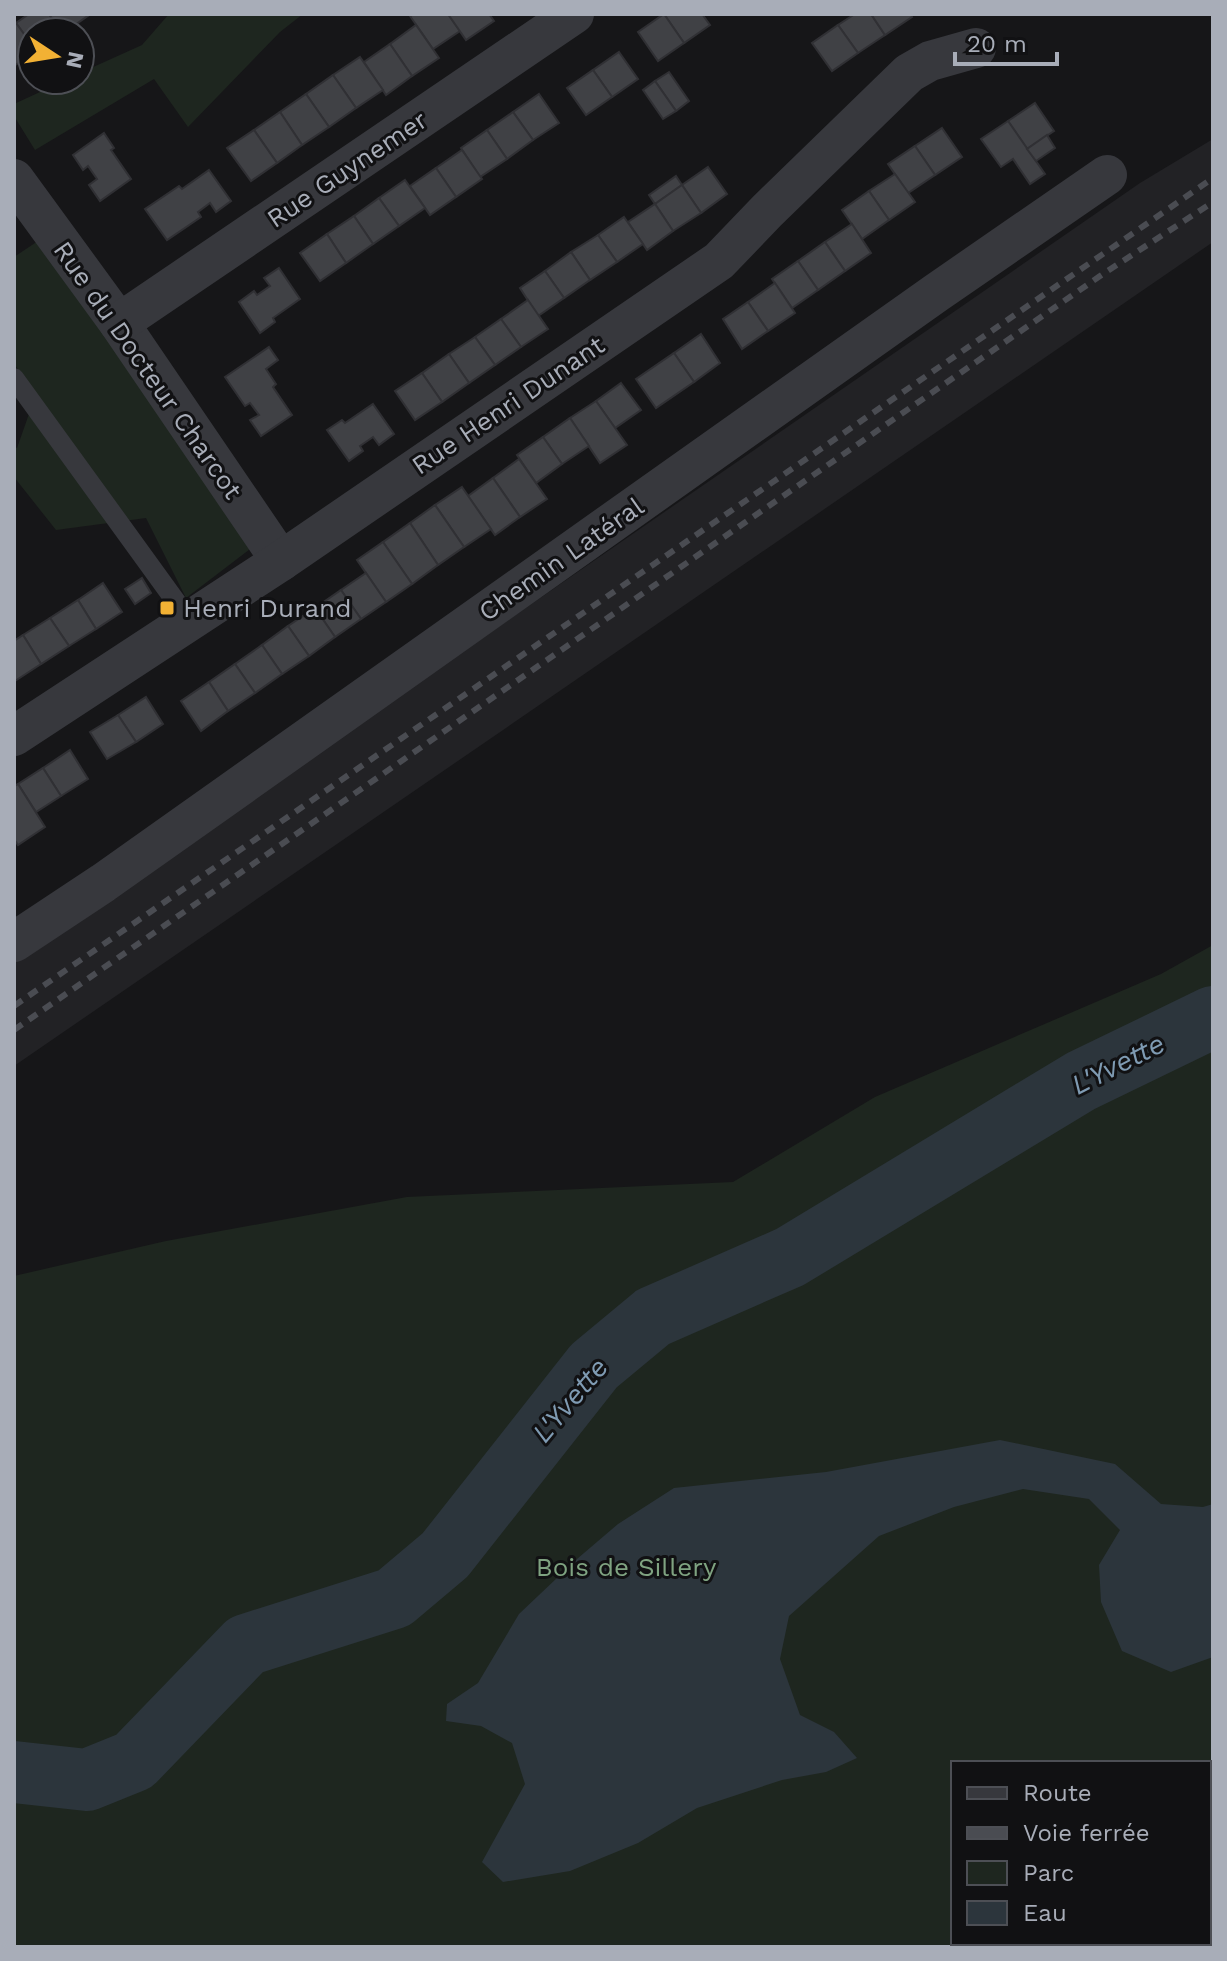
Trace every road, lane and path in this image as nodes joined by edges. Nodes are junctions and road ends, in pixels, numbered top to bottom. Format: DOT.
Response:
graph roads {
  1 [pos="574,14"];
  2 [pos="976,48"];
  3 [pos="1107,175"];
  4 [pos="14,179"];
  5 [pos="28,228"];
  6 [pos="119,323"];
  7 [pos="14,378"];
  8 [pos="281,561"];
  9 [pos="190,621"];
  10 [pos="14,736"];
  11 [pos="14,942"];
  1 -- 6 [label="street, Rue Guynemer"];
  2 -- 8 [label="street, Rue Henri Dunant"];
  3 -- 11 [label="street, Chemin Latéral"];
  4 -- 5 [label="street, Rue du Docteur Charcot"];
  5 -- 6 [label="street, Rue du Docteur Charcot"];
  6 -- 8 [label="street, Rue du Docteur Charcot"];
  7 -- 9 [label="lane"];
  8 -- 9 [label="street, Rue Henri Dunant"];
  9 -- 10 [label="street, Rue Henri Dunant"];
}
